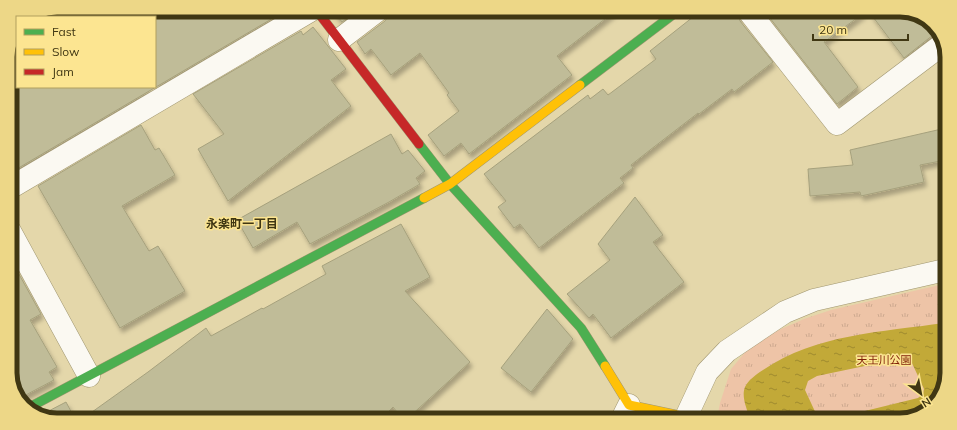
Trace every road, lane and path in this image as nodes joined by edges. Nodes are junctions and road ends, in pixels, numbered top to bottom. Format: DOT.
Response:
graph roads {
  1 [pos="300,17"];
  2 [pos="321,17"];
  3 [pos="369,17"];
  4 [pos="670,17"];
  5 [pos="753,17"];
  6 [pos="339,40"];
  7 [pos="939,47"];
  8 [pos="17,184"];
  9 [pos="450,184"];
  10 [pos="17,244"];
  11 [pos="940,271"];
  12 [pos="89,376"];
  13 [pos="34,405"];
  14 [pos="626,412"];
  15 [pos="636,413"];
  16 [pos="689,413"];
  1 -- 8 [label="street"];
  2 -- 6 [label="street"];
  3 -- 6 [label="street"];
  4 -- 9 [label="street"];
  5 -- 7 [label="street"];
  6 -- 9 [label="street"];
  9 -- 12 [label="street"];
  9 -- 14 [label="street"];
  10 -- 12 [label="street"];
  11 -- 16 [label="street"];
  12 -- 13 [label="street"];
  14 -- 15 [label="street"];
}
